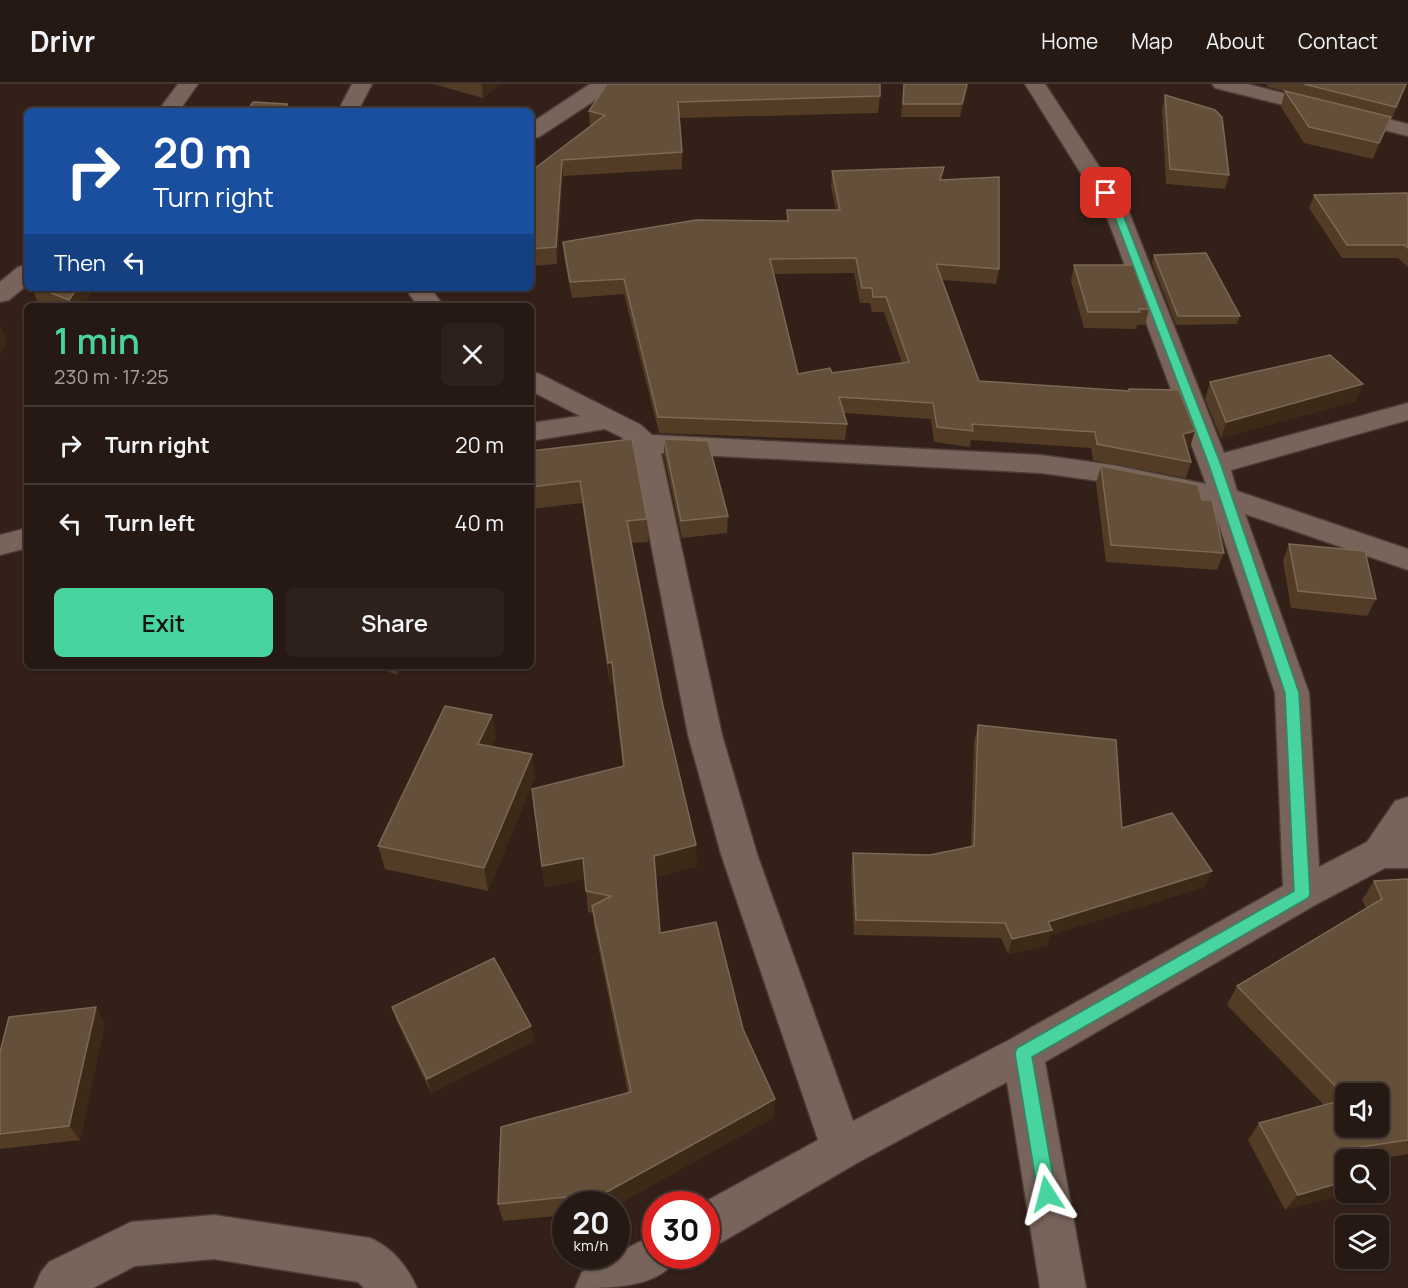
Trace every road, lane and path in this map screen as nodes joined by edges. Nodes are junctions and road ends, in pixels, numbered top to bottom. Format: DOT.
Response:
graph roads {
  1 [pos="188,84"];
  2 [pos="362,84"];
  3 [pos="602,84"];
  4 [pos="1035,84"];
  5 [pos="1222,84"];
  6 [pos="170,108"];
  7 [pos="350,108"];
  8 [pos="534,130"];
  9 [pos="1408,130"];
  10 [pos="24,275"];
  11 [pos="419,291"];
  12 [pos="0,295"];
  13 [pos="429,303"];
  14 [pos="534,382"];
  15 [pos="1408,411"];
  16 [pos="606,420"];
  17 [pos="534,432"];
  18 [pos="645,443"];
  19 [pos="1215,465"];
  20 [pos="1224,496"];
  21 [pos="24,539"];
  22 [pos="0,544"];
  23 [pos="1408,560"];
  24 [pos="1408,811"];
  25 [pos="1394,853"];
  26 [pos="1302,894"];
  27 [pos="1023,1053"];
  28 [pos="842,1149"];
  29 [pos="720,1218"];
  30 [pos="642,1263"];
  31 [pos="57,1288"];
  32 [pos="394,1288"];
  33 [pos="598,1288"];
  34 [pos="1063,1288"];
  1 -- 6 [label="street"];
  2 -- 7 [label="street"];
  3 -- 8 [label="street"];
  4 -- 19 [label="street"];
  5 -- 9 [label="street"];
  10 -- 12 [label="street"];
  11 -- 13 [label="street"];
  14 -- 16 [label="street"];
  15 -- 19 [label="street"];
  16 -- 17 [label="street"];
  16 -- 18 [label="street"];
  18 -- 20 [label="street"];
  18 -- 28 [label="street"];
  19 -- 20 [label="street"];
  20 -- 23 [label="street"];
  20 -- 26 [label="street"];
  21 -- 22 [label="street"];
  24 -- 25 [label="street"];
  25 -- 26 [label="street"];
  26 -- 27 [label="street"];
  27 -- 28 [label="street"];
  27 -- 34 [label="street"];
  28 -- 29 [label="street"];
  30 -- 33 [label="street"];
  31 -- 32 [label="street"];
}
